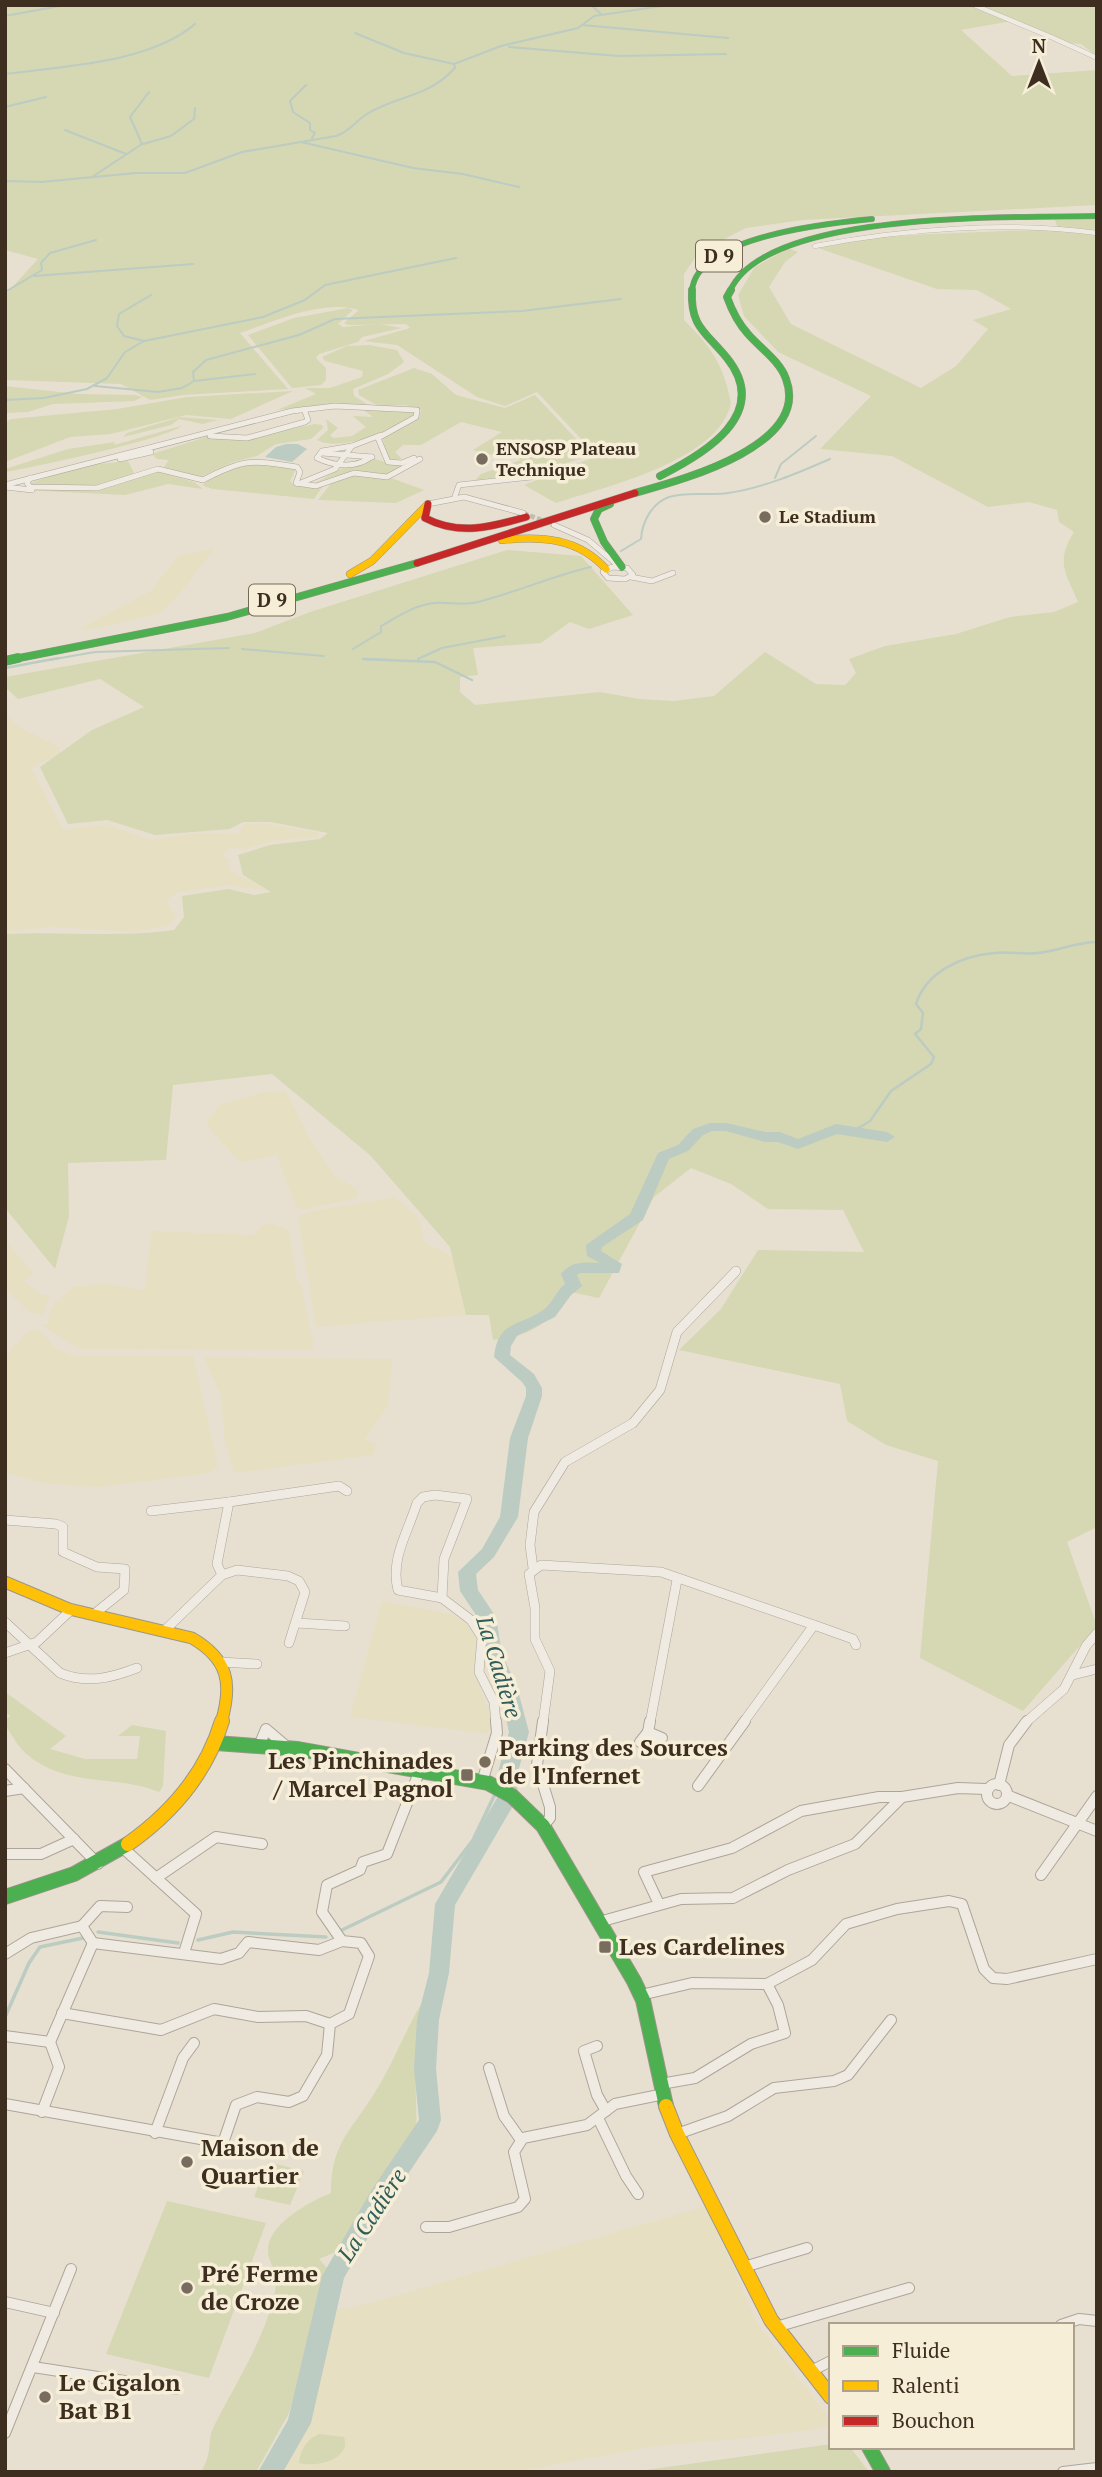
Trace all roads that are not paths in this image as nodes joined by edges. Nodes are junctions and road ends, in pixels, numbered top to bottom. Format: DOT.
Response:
graph roads {
  1 [pos="974,5"];
  2 [pos="1097,58"];
  3 [pos="1097,208"];
  4 [pos="1097,216"];
  5 [pos="1097,233"];
  6 [pos="814,246"];
  7 [pos="304,408"];
  8 [pos="274,416"];
  9 [pos="289,426"];
  10 [pos="203,436"];
  11 [pos="380,437"];
  12 [pos="192,438"];
  13 [pos="352,446"];
  14 [pos="319,453"];
  15 [pos="146,454"];
  16 [pos="346,455"];
  17 [pos="374,457"];
  18 [pos="383,457"];
  19 [pos="131,458"];
  20 [pos="725,461"];
  21 [pos="79,465"];
  22 [pos="340,465"];
  23 [pos="158,469"];
  24 [pos="141,472"];
  25 [pos="662,475"];
  26 [pos="531,477"];
  27 [pos="30,478"];
  28 [pos="299,484"];
  29 [pos="5,486"];
  30 [pos="46,489"];
  31 [pos="455,496"];
  32 [pos="428,504"];
  33 [pos="523,513"];
  34 [pos="554,525"];
  35 [pos="603,553"];
  36 [pos="621,567"];
  37 [pos="607,568"];
  38 [pos="673,573"];
  39 [pos="379,574"];
  40 [pos="631,577"];
  41 [pos="221,612"];
  42 [pos="5,659"];
  43 [pos="737,1271"];
  44 [pos="347,1491"];
  45 [pos="229,1502"];
  46 [pos="150,1511"];
  47 [pos="5,1520"];
  48 [pos="533,1568"];
  49 [pos="222,1575"];
  50 [pos="677,1580"];
  51 [pos="5,1582"];
  52 [pos="442,1598"];
  53 [pos="71,1610"];
  54 [pos="93,1615"];
  55 [pos="5,1622"];
  56 [pos="297,1623"];
  57 [pos="814,1625"];
  58 [pos="345,1626"];
  59 [pos="164,1631"];
  60 [pos="1097,1633"];
  61 [pos="289,1643"];
  62 [pos="30,1644"];
  63 [pos="856,1645"];
  64 [pos="5,1653"];
  65 [pos="220,1662"];
  66 [pos="257,1664"];
  67 [pos="138,1668"];
  68 [pos="1097,1669"];
  69 [pos="1073,1675"];
  70 [pos="648,1732"];
  71 [pos="216,1743"];
  72 [pos="259,1746"];
  73 [pos="289,1748"];
  74 [pos="5,1769"];
  75 [pos="420,1770"];
  76 [pos="487,1783"];
  77 [pos="999,1785"];
  78 [pos="698,1786"];
  79 [pos="24,1788"];
  80 [pos="986,1789"];
  81 [pos="5,1791"];
  82 [pos="1009,1796"];
  83 [pos="1097,1796"];
  84 [pos="902,1797"];
  85 [pos="1076,1822"];
  86 [pos="543,1826"];
  87 [pos="1097,1831"];
  88 [pos="74,1839"];
  89 [pos="262,1844"];
  90 [pos="123,1848"];
  91 [pos="5,1854"];
  92 [pos="98,1864"];
  93 [pos="1041,1875"];
  94 [pos="156,1878"];
  95 [pos="5,1897"];
  96 [pos="659,1904"];
  97 [pos="127,1907"];
  98 [pos="599,1922"];
  99 [pos="82,1926"];
  100 [pos="342,1941"];
  101 [pos="93,1942"];
  102 [pos="7,1948"];
  103 [pos="184,1953"];
  104 [pos="1097,1959"];
  105 [pos="767,1984"];
  106 [pos="640,1995"];
  107 [pos="62,2013"];
  108 [pos="891,2020"];
  109 [pos="330,2024"];
  110 [pos="5,2036"];
  111 [pos="51,2042"];
  112 [pos="194,2043"];
  113 [pos="597,2046"];
  114 [pos="489,2068"];
  115 [pos="663,2089"];
  116 [pos="5,2104"];
  117 [pos="42,2112"];
  118 [pos="602,2114"];
  119 [pos="155,2133"];
  120 [pos="677,2134"];
  121 [pos="521,2140"];
  122 [pos="638,2194"];
  123 [pos="426,2227"];
  124 [pos="807,2248"];
  125 [pos="744,2267"];
  126 [pos="71,2269"];
  127 [pos="909,2288"];
  128 [pos="5,2302"];
  129 [pos="54,2313"];
  130 [pos="1097,2320"];
  131 [pos="1067,2323"];
  132 [pos="776,2327"];
  133 [pos="829,2362"];
  134 [pos="33,2367"];
  135 [pos="811,2371"];
  136 [pos="176,2389"];
  137 [pos="829,2394"];
  138 [pos="5,2433"];
  139 [pos="870,2449"];
  140 [pos="1097,2468"];
  141 [pos="883,2472"];
  142 [pos="1063,2472"];
  1 -- 2 [label="street"];
  3 -- 25 [label="main road, D 9"];
  4 -- 20 [label="main road, D 9"];
  5 -- 6 [label="street"];
  7 -- 8 [label="street"];
  7 -- 9 [label="street"];
  7 -- 11 [label="street"];
  8 -- 9 [label="street"];
  8 -- 10 [label="street"];
  9 -- 10 [label="street"];
  10 -- 12 [label="street"];
  11 -- 13 [label="street"];
  11 -- 18 [label="street"];
  12 -- 15 [label="street"];
  12 -- 21 [label="street"];
  13 -- 14 [label="street"];
  13 -- 16 [label="street"];
  13 -- 17 [label="street"];
  14 -- 16 [label="street"];
  14 -- 22 [label="street"];
  15 -- 19 [label="street"];
  15 -- 23 [label="street"];
  16 -- 17 [label="street"];
  16 -- 22 [label="street"];
  17 -- 18 [label="street"];
  17 -- 22 [label="street"];
  18 -- 28 [label="street"];
  19 -- 21 [label="street"];
  19 -- 24 [label="street"];
  20 -- 36 [label="main road"];
  20 -- 39 [label="main road, D 9"];
  21 -- 27 [label="street"];
  22 -- 28 [label="street"];
  23 -- 24 [label="street"];
  23 -- 28 [label="street"];
  24 -- 30 [label="street"];
  25 -- 32 [label="main road"];
  25 -- 41 [label="main road, D 9"];
  26 -- 31 [label="street"];
  27 -- 29 [label="street"];
  27 -- 30 [label="street"];
  29 -- 30 [label="street"];
  31 -- 32 [label="street"];
  31 -- 33 [label="street"];
  32 -- 41 [label="main road"];
  34 -- 35 [label="street"];
  35 -- 36 [label="street"];
  35 -- 37 [label="street"];
  36 -- 37 [label="street"];
  36 -- 40 [label="street"];
  37 -- 39 [label="main road"];
  37 -- 40 [label="street"];
  38 -- 40 [label="street"];
  39 -- 42 [label="main road, D 9"];
  41 -- 42 [label="main road, D 9"];
  43 -- 48 [label="street"];
  44 -- 45 [label="street"];
  45 -- 46 [label="street"];
  45 -- 49 [label="street"];
  47 -- 54 [label="street"];
  48 -- 50 [label="street"];
  48 -- 86 [label="street"];
  49 -- 56 [label="street"];
  49 -- 59 [label="street"];
  50 -- 57 [label="street"];
  50 -- 70 [label="street"];
  51 -- 53 [label="main road"];
  52 -- 52 [label="street"];
  52 -- 76 [label="street"];
  53 -- 54 [label="main road"];
  53 -- 62 [label="street"];
  54 -- 59 [label="main road"];
  55 -- 62 [label="street"];
  56 -- 58 [label="street"];
  56 -- 61 [label="street"];
  57 -- 63 [label="street"];
  57 -- 78 [label="street"];
  59 -- 65 [label="main road"];
  60 -- 69 [label="street"];
  62 -- 64 [label="street"];
  62 -- 67 [label="street"];
  65 -- 66 [label="street"];
  65 -- 71 [label="main road"];
  68 -- 69 [label="street"];
  69 -- 77 [label="street"];
  71 -- 72 [label="main road"];
  71 -- 90 [label="main road"];
  72 -- 73 [label="main road"];
  72 -- 73 [label="street"];
  73 -- 75 [label="main road"];
  74 -- 79 [label="street"];
  75 -- 76 [label="main road"];
  75 -- 100 [label="street"];
  76 -- 86 [label="main road"];
  77 -- 80 [label="street"];
  77 -- 82 [label="street"];
  79 -- 81 [label="street"];
  79 -- 88 [label="street"];
  80 -- 82 [label="street"];
  80 -- 84 [label="street"];
  82 -- 85 [label="street"];
  83 -- 85 [label="street"];
  84 -- 96 [label="street"];
  84 -- 96 [label="street"];
  85 -- 87 [label="street"];
  85 -- 93 [label="street"];
  86 -- 98 [label="main road"];
  88 -- 91 [label="street"];
  88 -- 92 [label="street"];
  89 -- 94 [label="street"];
  90 -- 92 [label="main road"];
  90 -- 94 [label="street"];
  92 -- 95 [label="main road"];
  94 -- 103 [label="street"];
  96 -- 98 [label="street"];
  97 -- 99 [label="street"];
  98 -- 106 [label="main road"];
  99 -- 101 [label="street"];
  99 -- 102 [label="street"];
  100 -- 103 [label="street"];
  100 -- 109 [label="street"];
  101 -- 103 [label="street"];
  101 -- 107 [label="street"];
  104 -- 105 [label="street"];
  105 -- 106 [label="street"];
  105 -- 115 [label="street"];
  106 -- 115 [label="main road"];
  107 -- 109 [label="street"];
  107 -- 111 [label="street"];
  108 -- 120 [label="street"];
  109 -- 119 [label="street"];
  110 -- 111 [label="street"];
  111 -- 117 [label="street"];
  112 -- 119 [label="street"];
  113 -- 118 [label="street"];
  114 -- 121 [label="street"];
  115 -- 118 [label="street"];
  115 -- 120 [label="main road"];
  116 -- 117 [label="street"];
  117 -- 119 [label="street"];
  118 -- 121 [label="street"];
  118 -- 122 [label="street"];
  120 -- 125 [label="main road"];
  121 -- 123 [label="street"];
  124 -- 125 [label="street"];
  125 -- 132 [label="main road"];
  126 -- 129 [label="street"];
  127 -- 132 [label="street"];
  128 -- 129 [label="street"];
  129 -- 134 [label="street"];
  130 -- 131 [label="street"];
  132 -- 135 [label="main road"];
  133 -- 135 [label="street"];
  134 -- 136 [label="street"];
  134 -- 138 [label="street"];
  135 -- 137 [label="main road"];
  139 -- 141 [label="main road"];
  140 -- 142 [label="street"];
}
